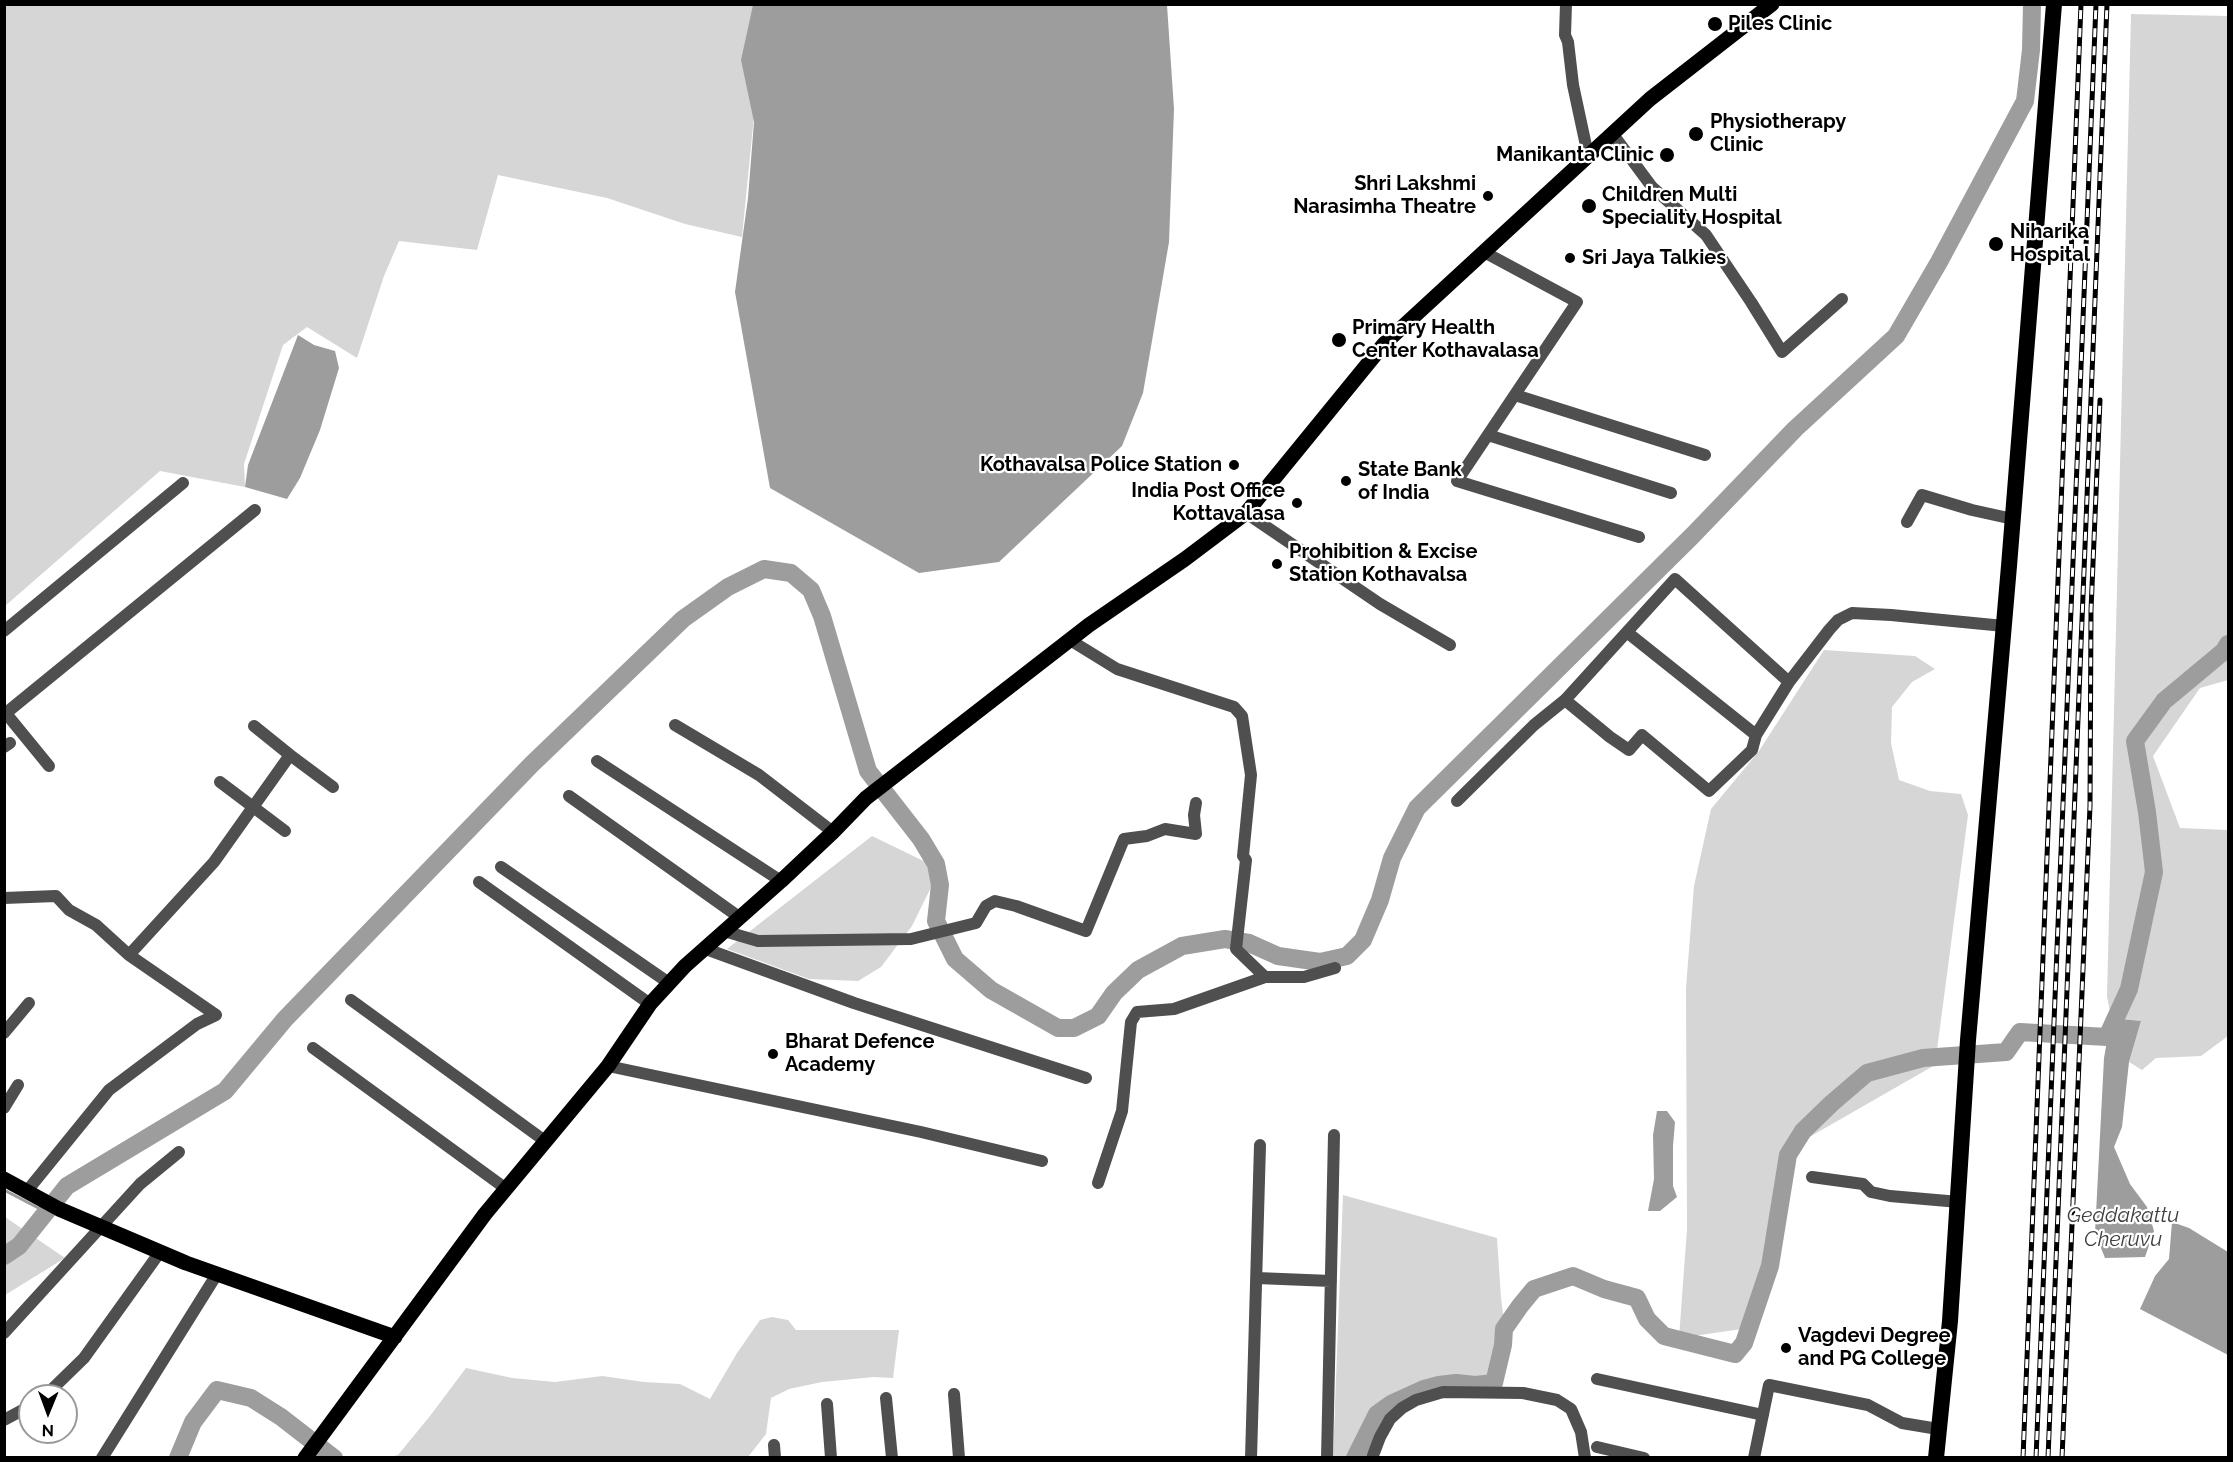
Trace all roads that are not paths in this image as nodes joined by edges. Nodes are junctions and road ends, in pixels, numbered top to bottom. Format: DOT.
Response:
graph roads {
  1 [pos="1566,4"];
  2 [pos="2054,4"];
  3 [pos="1769,5"];
  4 [pos="1612,134"];
  5 [pos="1588,155"];
  6 [pos="1484,252"];
  7 [pos="1842,299"];
  8 [pos="1515,395"];
  9 [pos="1488,435"];
  10 [pos="1705,455"];
  11 [pos="183,483"];
  12 [pos="1671,493"];
  13 [pos="255,510"];
  14 [pos="1246,513"];
  15 [pos="2013,519"];
  16 [pos="1907,522"];
  17 [pos="1639,537"];
  18 [pos="2004,626"];
  19 [pos="4,631"];
  20 [pos="1628,633"];
  21 [pos="1070,640"];
  22 [pos="1450,645"];
  23 [pos="1789,682"];
  24 [pos="1565,700"];
  25 [pos="5,712"];
  26 [pos="675,725"];
  27 [pos="254,726"];
  28 [pos="1756,735"];
  29 [pos="290,755"];
  30 [pos="597,761"];
  31 [pos="49,766"];
  32 [pos="220,782"];
  33 [pos="333,787"];
  34 [pos="569,796"];
  35 [pos="1457,801"];
  36 [pos="1196,803"];
  37 [pos="253,807"];
  38 [pos="285,831"];
  39 [pos="833,832"];
  40 [pos="501,867"];
  41 [pos="782,880"];
  42 [pos="479,882"];
  43 [pos="4,898"];
  44 [pos="739,917"];
  45 [pos="724,931"];
  46 [pos="706,949"];
  47 [pos="129,955"];
  48 [pos="1335,968"];
  49 [pos="1265,977"];
  50 [pos="669,983"];
  51 [pos="351,1000"];
  52 [pos="29,1003"];
  53 [pos="650,1004"];
  54 [pos="4,1033"];
  55 [pos="313,1048"];
  56 [pos="608,1066"];
  57 [pos="1086,1078"];
  58 [pos="18,1084"];
  59 [pos="4,1108"];
  60 [pos="1334,1135"];
  61 [pos="545,1141"];
  62 [pos="1260,1145"];
  63 [pos="179,1152"];
  64 [pos="1042,1161"];
  65 [pos="1812,1177"];
  66 [pos="4,1179"];
  67 [pos="1098,1183"];
  68 [pos="505,1188"];
  69 [pos="33,1195"];
  70 [pos="1959,1202"];
  71 [pos="103,1228"];
  72 [pos="160,1252"];
  73 [pos="217,1274"];
  74 [pos="1257,1278"];
  75 [pos="1331,1281"];
  76 [pos="4,1333"];
  77 [pos="395,1336"];
  78 [pos="1597,1379"];
  79 [pos="57,1384"];
  80 [pos="954,1394"];
  81 [pos="886,1398"];
  82 [pos="827,1404"];
  83 [pos="18,1412"];
  84 [pos="1763,1415"];
  85 [pos="4,1420"];
  86 [pos="1938,1429"];
  87 [pos="1597,1447"];
  88 [pos="102,1458"];
  89 [pos="305,1458"];
  90 [pos="831,1458"];
  91 [pos="892,1458"];
  92 [pos="959,1458"];
  93 [pos="1251,1458"];
  94 [pos="1327,1458"];
  95 [pos="1372,1458"];
  96 [pos="1585,1458"];
  97 [pos="1644,1458"];
  98 [pos="1754,1458"];
  99 [pos="1936,1458"];
  1 -- 5 [label="street"];
  2 -- 15 [label="highway"];
  3 -- 4 [label="main road"];
  4 -- 5 [label="main road"];
  4 -- 7 [label="street"];
  5 -- 6 [label="main road"];
  6 -- 8 [label="street"];
  6 -- 14 [label="main road"];
  8 -- 9 [label="street"];
  8 -- 10 [label="street"];
  9 -- 12 [label="street"];
  9 -- 17 [label="street"];
  11 -- 19 [label="street"];
  13 -- 25 [label="street"];
  14 -- 21 [label="main road"];
  14 -- 22 [label="street"];
  15 -- 16 [label="street"];
  15 -- 18 [label="highway"];
  18 -- 23 [label="street"];
  18 -- 70 [label="highway"];
  20 -- 23 [label="street"];
  20 -- 24 [label="street"];
  20 -- 28 [label="street"];
  21 -- 39 [label="main road"];
  21 -- 49 [label="street"];
  23 -- 28 [label="street"];
  24 -- 28 [label="street"];
  24 -- 35 [label="street"];
  25 -- 31 [label="street"];
  26 -- 39 [label="street"];
  27 -- 29 [label="street"];
  29 -- 33 [label="street"];
  29 -- 37 [label="street"];
  30 -- 41 [label="street"];
  32 -- 37 [label="street"];
  34 -- 44 [label="street"];
  36 -- 45 [label="street"];
  37 -- 38 [label="street"];
  37 -- 47 [label="street"];
  39 -- 41 [label="main road"];
  40 -- 50 [label="street"];
  41 -- 44 [label="main road"];
  42 -- 53 [label="street"];
  43 -- 47 [label="street"];
  44 -- 45 [label="main road"];
  45 -- 46 [label="main road"];
  46 -- 50 [label="main road"];
  46 -- 57 [label="street"];
  47 -- 69 [label="street"];
  48 -- 49 [label="street"];
  49 -- 67 [label="street"];
  50 -- 53 [label="main road"];
  51 -- 61 [label="street"];
  52 -- 54 [label="street"];
  53 -- 56 [label="main road"];
  55 -- 68 [label="street"];
  56 -- 61 [label="main road"];
  56 -- 64 [label="street"];
  58 -- 59 [label="street"];
  60 -- 75 [label="street"];
  61 -- 68 [label="main road"];
  62 -- 74 [label="street"];
  63 -- 71 [label="street"];
  65 -- 70 [label="street"];
  66 -- 69 [label="main road"];
  68 -- 77 [label="main road"];
  69 -- 71 [label="main road"];
  70 -- 86 [label="highway"];
  71 -- 72 [label="main road"];
  71 -- 76 [label="street"];
  72 -- 73 [label="main road"];
  72 -- 79 [label="street"];
  73 -- 77 [label="main road"];
  73 -- 88 [label="street"];
  74 -- 75 [label="street"];
  74 -- 93 [label="street"];
  75 -- 94 [label="street"];
  77 -- 89 [label="main road"];
  78 -- 84 [label="street"];
  80 -- 92 [label="street"];
  81 -- 91 [label="street"];
  82 -- 90 [label="street"];
  83 -- 85 [label="street"];
  84 -- 86 [label="street"];
  84 -- 98 [label="street"];
  86 -- 99 [label="highway"];
  87 -- 97 [label="street"];
  95 -- 96 [label="street"];
}
